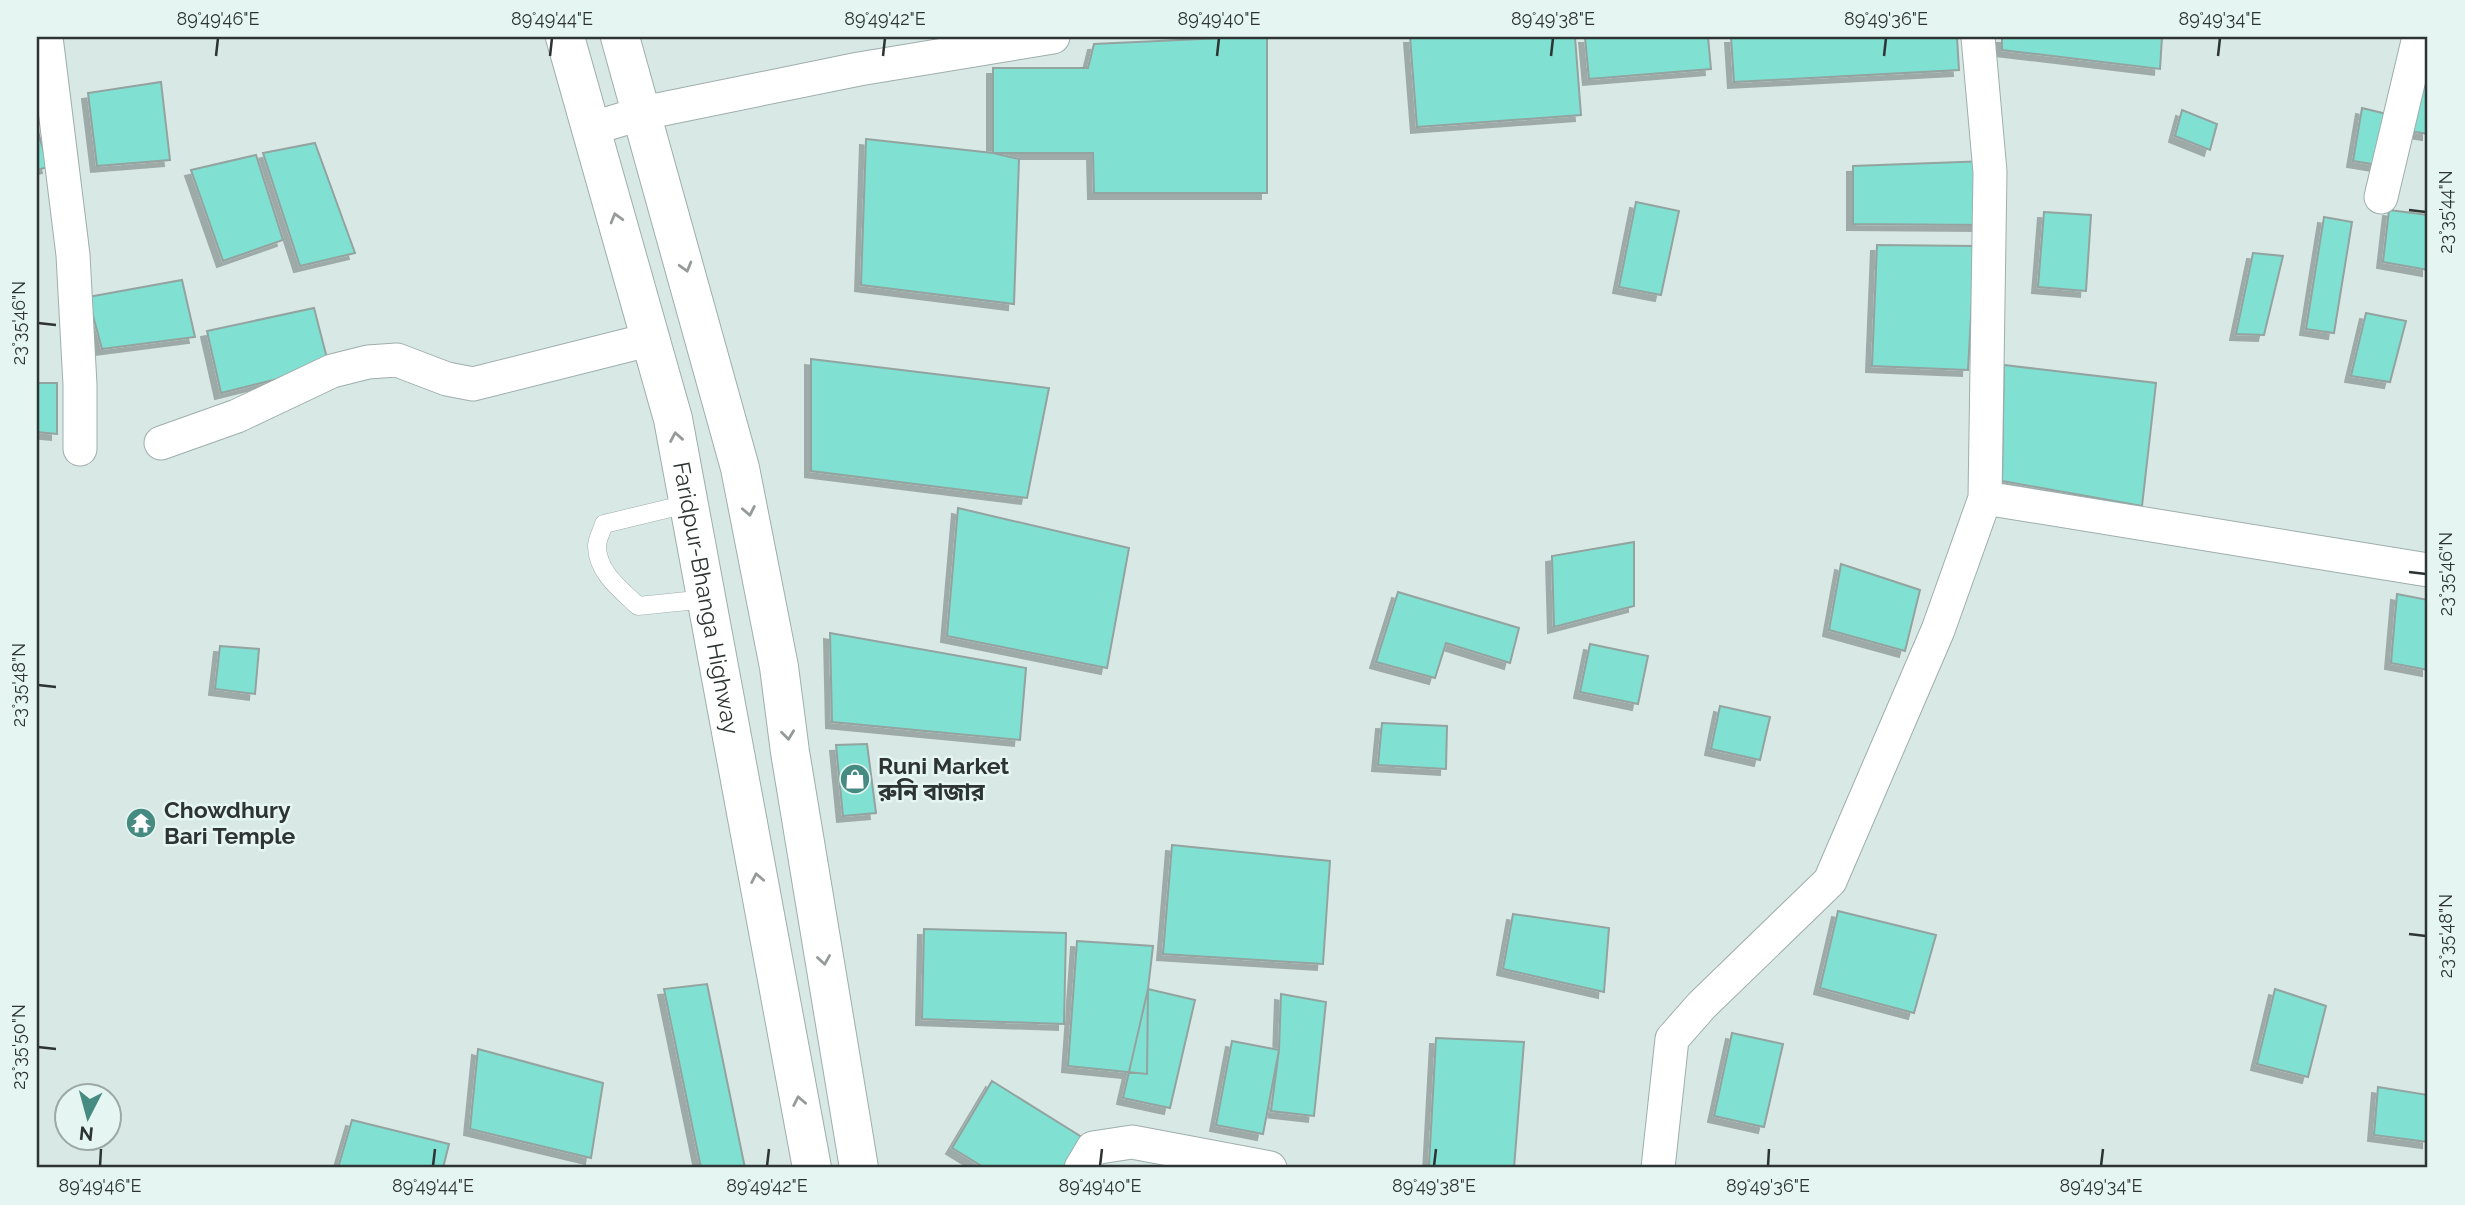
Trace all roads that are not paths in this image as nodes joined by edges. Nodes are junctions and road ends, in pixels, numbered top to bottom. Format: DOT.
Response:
graph roads {
  1 [pos="46,37"];
  2 [pos="565,37"];
  3 [pos="620,37"];
  4 [pos="1053,37"];
  5 [pos="1978,37"];
  6 [pos="2419,37"];
  7 [pos="643,113"];
  8 [pos="590,129"];
  9 [pos="2381,197"];
  10 [pos="652,339"];
  11 [pos="161,443"];
  12 [pos="80,449"];
  13 [pos="740,468"];
  14 [pos="685,494"];
  15 [pos="1985,498"];
  16 [pos="2428,570"];
  17 [pos="707,599"];
  18 [pos="779,667"];
  19 [pos="720,679"];
  20 [pos="812,1168"];
  21 [pos="859,1168"];
  22 [pos="1081,1168"];
  23 [pos="1270,1168"];
  24 [pos="1658,1168"];
  1 -- 12 [label="street"];
  2 -- 8 [label="highway, Faridpur-Bhanga Highway"];
  3 -- 7 [label="highway"];
  4 -- 7 [label="street"];
  5 -- 15 [label="street"];
  6 -- 9 [label="street"];
  7 -- 8 [label="street"];
  7 -- 13 [label="highway, one-way"];
  10 -- 8 [label="highway, Faridpur-Bhanga Highway, one-way"];
  10 -- 11 [label="street"];
  14 -- 10 [label="highway, Faridpur-Bhanga Highway, one-way"];
  13 -- 14 [label="highway"];
  13 -- 18 [label="highway, one-way"];
  14 -- 17 [label="highway, Faridpur-Bhanga Highway"];
  14 -- 17 [label="lane"];
  15 -- 16 [label="street"];
  15 -- 24 [label="street"];
  17 -- 19 [label="highway, Faridpur-Bhanga Highway"];
  18 -- 19 [label="highway"];
  18 -- 21 [label="highway, one-way"];
  20 -- 19 [label="highway, Faridpur-Bhanga Highway, one-way"];
  22 -- 23 [label="street"];
}
